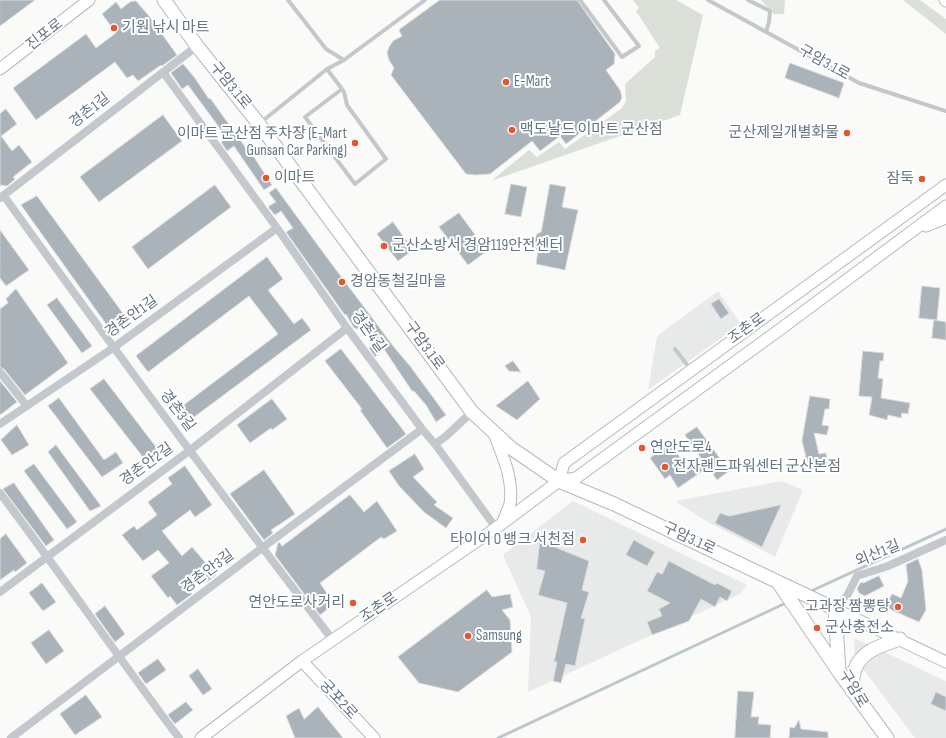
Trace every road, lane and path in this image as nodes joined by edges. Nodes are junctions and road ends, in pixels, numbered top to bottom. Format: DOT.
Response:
graph roads {
  1 [pos="89,0"];
  2 [pos="164,0"];
  3 [pos="288,0"];
  4 [pos="425,0"];
  5 [pos="580,0"];
  6 [pos="604,0"];
  7 [pos="708,0"];
  8 [pos="748,0"];
  9 [pos="766,32"];
  10 [pos="197,46"];
  11 [pos="344,60"];
  12 [pos="0,69"];
  13 [pos="327,69"];
  14 [pos="163,72"];
  15 [pos="342,89"];
  16 [pos="946,111"];
  17 [pos="259,124"];
  18 [pos="946,185"];
  19 [pos="2,197"];
  20 [pos="946,206"];
  21 [pos="946,218"];
  22 [pos="277,228"];
  23 [pos="914,230"];
  24 [pos="347,328"];
  25 [pos="113,348"];
  26 [pos="675,349"];
  27 [pos="0,372"];
  28 [pos="688,373"];
  29 [pos="27,406"];
  30 [pos="472,412"];
  31 [pos="0,424"];
  32 [pos="422,429"];
  33 [pos="494,432"];
  34 [pos="435,444"];
  35 [pos="190,451"];
  36 [pos="559,481"];
  37 [pos="0,493"];
  38 [pos="499,525"];
  39 [pos="946,540"];
  40 [pos="262,548"];
  41 [pos="48,556"];
  42 [pos="777,581"];
  43 [pos="0,592"];
  44 [pos="832,608"];
  45 [pos="900,639"];
  46 [pos="332,640"];
  47 [pos="119,657"];
  48 [pos="302,661"];
  49 [pos="946,662"];
  50 [pos="839,672"];
  51 [pos="852,691"];
  52 [pos="11,738"];
  53 [pos="179,738"];
  54 [pos="201,738"];
  55 [pos="374,738"];
  56 [pos="887,738"];
  1 -- 12 [label="street, 진포로"];
  2 -- 10 [label="main road, 구암3.1로"];
  3 -- 11 [label="lane"];
  4 -- 11 [label="lane"];
  5 -- 6 [label="lane"];
  7 -- 9 [label="lane, 구암3.1로"];
  8 -- 9 [label="lane"];
  9 -- 16 [label="lane, 구암3.1로"];
  10 -- 14 [label="street, 경촌1길"];
  10 -- 17 [label="main road, 구암3.1로"];
  11 -- 13 [label="lane"];
  13 -- 15 [label="lane"];
  13 -- 17 [label="lane"];
  14 -- 19 [label="street, 경촌1길"];
  14 -- 22 [label="street, 경촌4길"];
  15 -- 15 [label="lane"];
  17 -- 30 [label="main road, 구암3.1로"];
  18 -- 28 [label="street, 조촌로"];
  19 -- 25 [label="street, 경촌3길"];
  20 -- 23 [label="street, 조촌로"];
  21 -- 23 [label="street"];
  22 -- 24 [label="street, 경촌4길"];
  22 -- 25 [label="street, 경촌안1길"];
  23 -- 36 [label="street, 조촌로"];
  24 -- 32 [label="street, 경촌4길"];
  24 -- 35 [label="street, 경촌안2길"];
  25 -- 29 [label="street, 경촌안1길"];
  25 -- 35 [label="street, 경촌3길"];
  26 -- 28 [label="lane"];
  27 -- 29 [label="street"];
  28 -- 36 [label="street, 조촌로"];
  29 -- 31 [label="street, 경촌안1길"];
  30 -- 33 [label="main road, 구암3.1로"];
  30 -- 34 [label="street"];
  32 -- 34 [label="street, 경촌4길"];
  32 -- 40 [label="street, 경촌안3길"];
  33 -- 36 [label="main road, 구암3.1로"];
  33 -- 38 [label="street"];
  34 -- 38 [label="street, 경촌4길"];
  35 -- 40 [label="street, 경촌3길"];
  35 -- 41 [label="street, 경촌안2길"];
  36 -- 38 [label="street, 조촌로"];
  36 -- 42 [label="main road, 구암3.1로"];
  37 -- 41 [label="street"];
  38 -- 46 [label="street, 조촌로"];
  39 -- 44 [label="street, 외산1길"];
  40 -- 46 [label="street, 경촌3길"];
  40 -- 47 [label="street, 경촌안3길"];
  41 -- 43 [label="street, 경촌안2길"];
  41 -- 47 [label="street"];
  42 -- 44 [label="main road, 구암3.1로"];
  42 -- 50 [label="main road"];
  44 -- 45 [label="street"];
  44 -- 50 [label="main road, 구암로"];
  45 -- 49 [label="street"];
  45 -- 51 [label="main road"];
  46 -- 48 [label="street, 조촌로"];
  47 -- 52 [label="street, 경촌안3길"];
  47 -- 53 [label="street"];
  48 -- 54 [label="street, 조촌로"];
  48 -- 55 [label="street, 궁포2로"];
  50 -- 51 [label="main road, 구암로"];
  51 -- 56 [label="main road, 구암로"];
}
